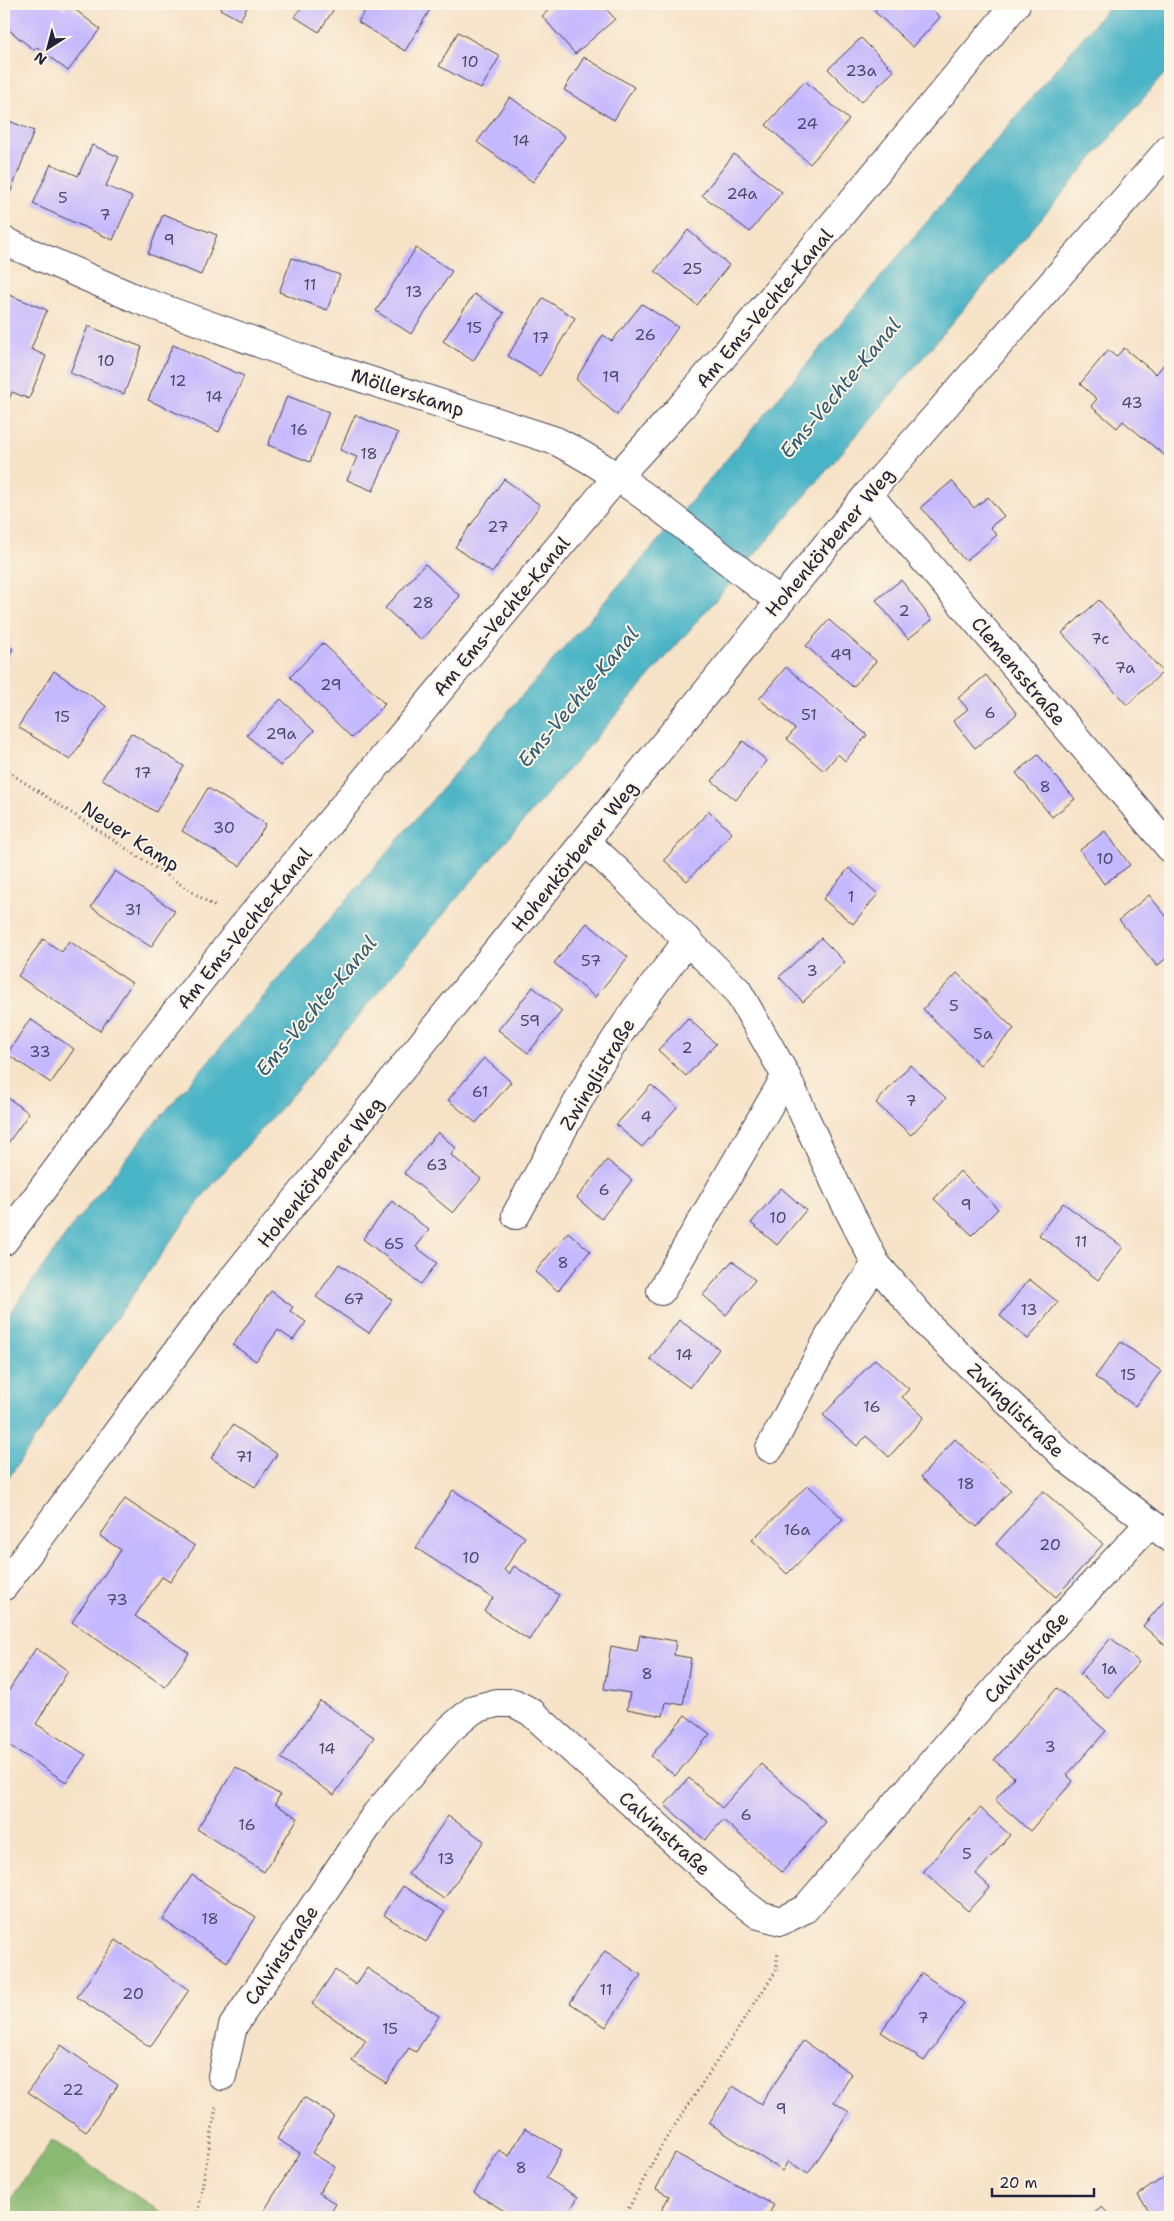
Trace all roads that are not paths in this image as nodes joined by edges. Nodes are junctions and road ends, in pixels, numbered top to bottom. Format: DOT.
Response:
graph roads {
  1 [pos="1016,4"];
  2 [pos="1170,148"];
  3 [pos="4,241"];
  4 [pos="617,477"];
  5 [pos="868,494"];
  6 [pos="780,601"];
  7 [pos="585,841"];
  8 [pos="1170,848"];
  9 [pos="688,940"];
  10 [pos="786,1076"];
  11 [pos="516,1215"];
  12 [pos="4,1242"];
  13 [pos="876,1264"];
  14 [pos="661,1291"];
  15 [pos="770,1448"];
  16 [pos="1160,1531"];
  17 [pos="4,1586"];
  18 [pos="222,2076"];
  1 -- 4 [label="street, Am Ems-Vechte-Kanal"];
  2 -- 5 [label="street, Hohenkörbener Weg"];
  3 -- 4 [label="street, Möllerskamp"];
  4 -- 6 [label="street, Möllerskamp"];
  4 -- 12 [label="street, Am Ems-Vechte-Kanal"];
  5 -- 6 [label="street, Hohenkörbener Weg"];
  5 -- 8 [label="street, Clemensstraße"];
  6 -- 7 [label="street, Hohenkörbener Weg"];
  7 -- 9 [label="street, Zwinglistraße"];
  7 -- 17 [label="street, Hohenkörbener Weg"];
  9 -- 10 [label="street, Zwinglistraße"];
  9 -- 11 [label="street, Zwinglistraße"];
  10 -- 13 [label="street, Zwinglistraße"];
  10 -- 14 [label="street"];
  13 -- 15 [label="street"];
  13 -- 16 [label="street, Zwinglistraße"];
  16 -- 18 [label="street, Calvinstraße"];
}
